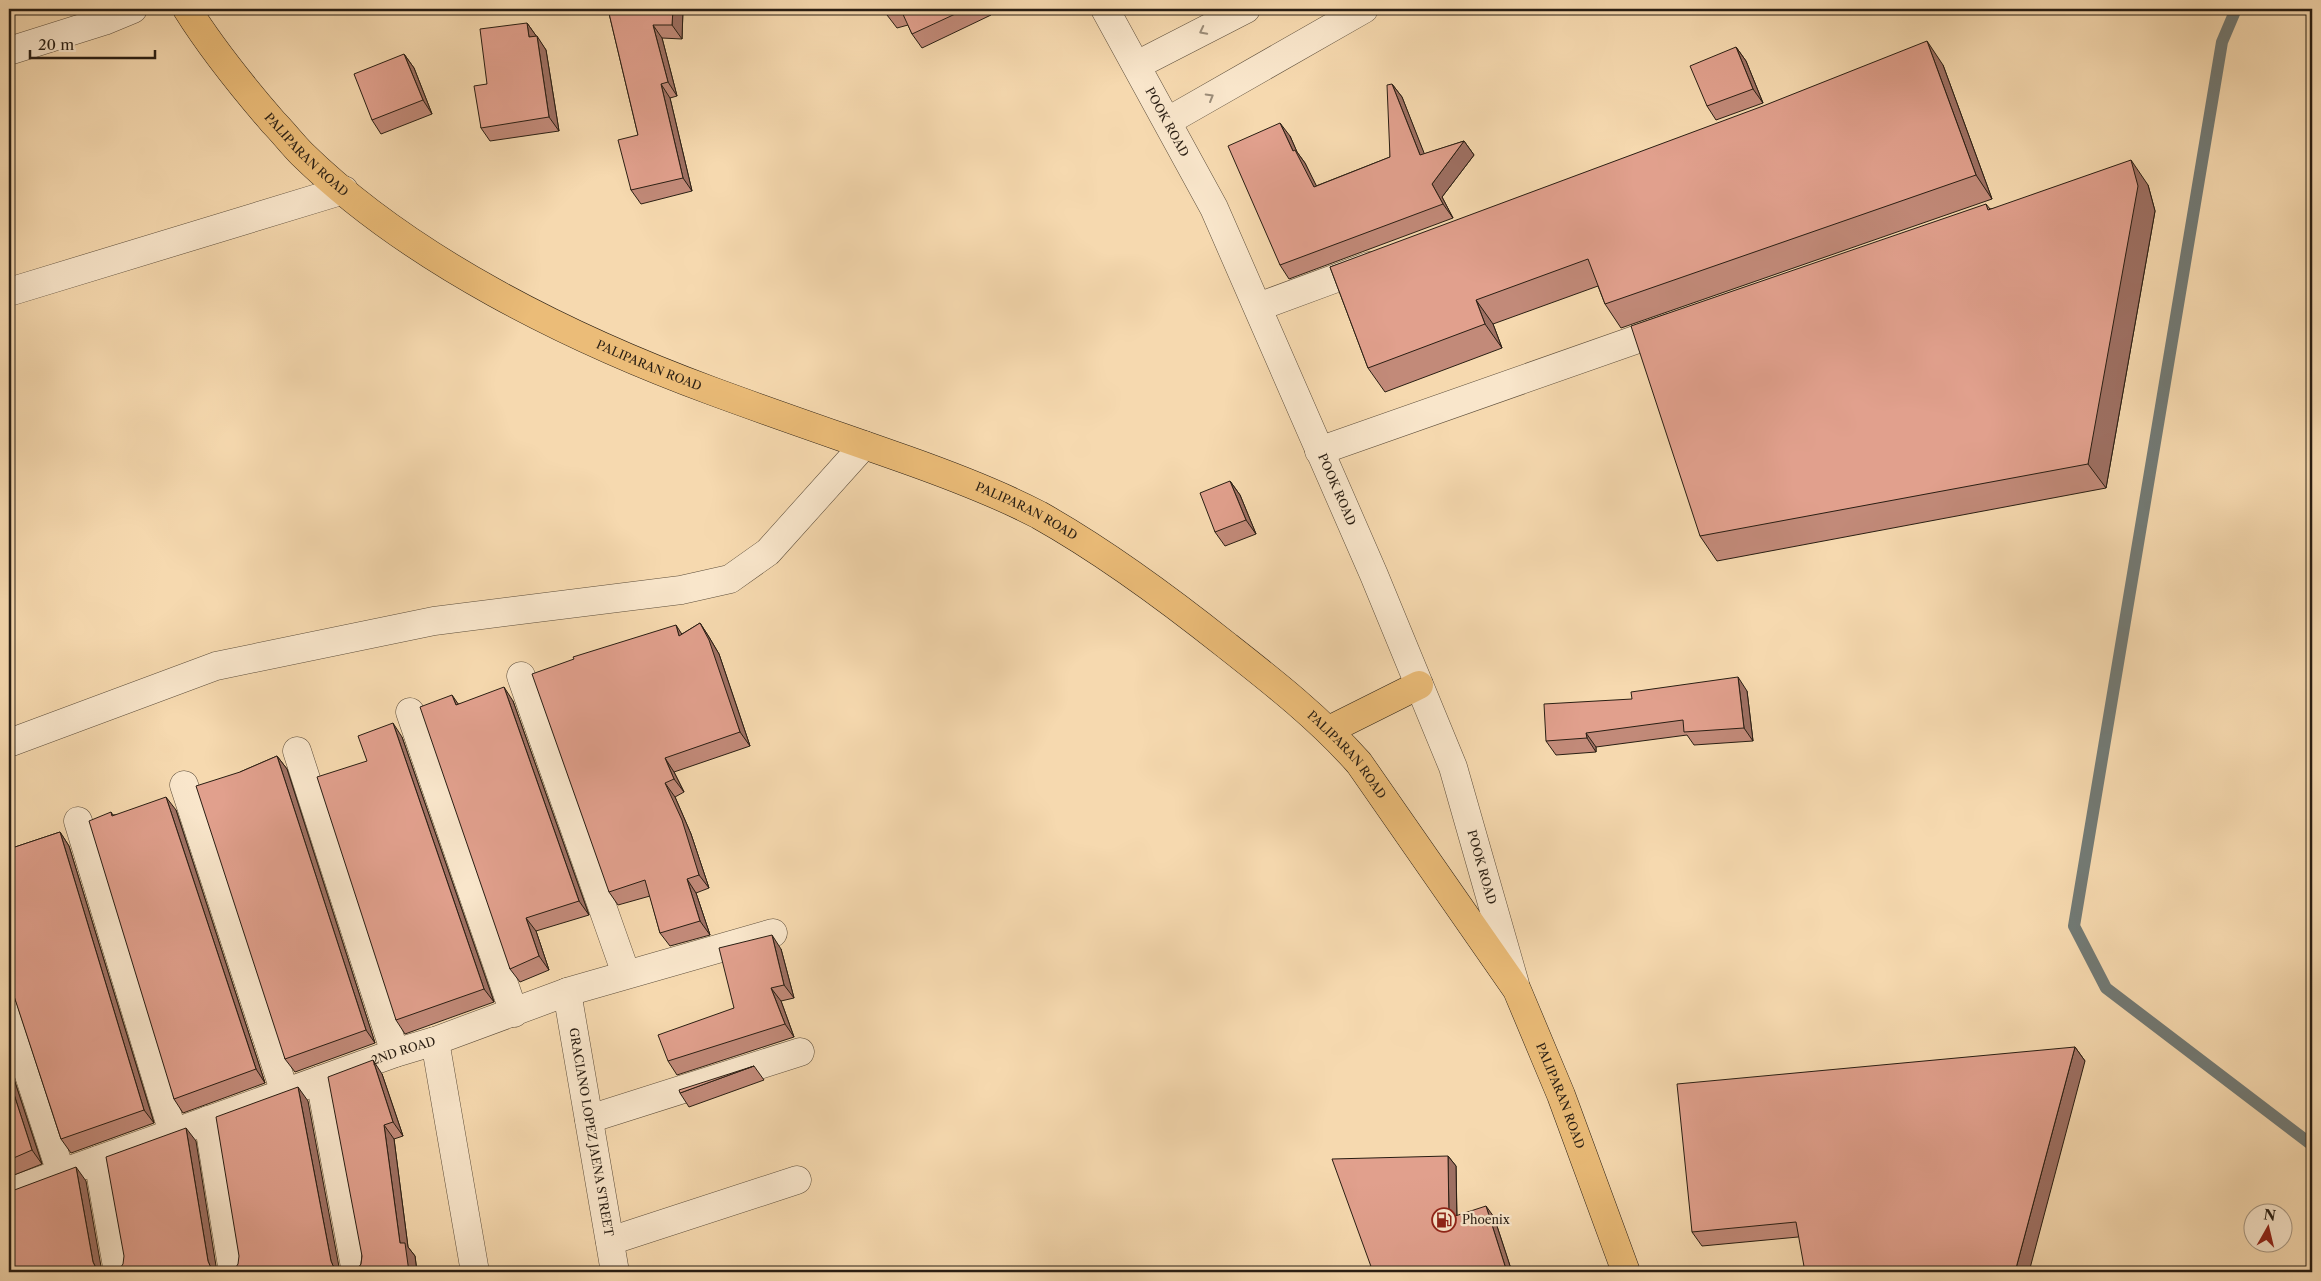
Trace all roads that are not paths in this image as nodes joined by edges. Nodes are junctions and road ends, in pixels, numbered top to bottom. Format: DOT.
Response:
graph roads {
  1 [pos="133,9"];
  2 [pos="187,9"];
  3 [pos="1106,9"];
  4 [pos="1246,9"];
  5 [pos="1364,9"];
  6 [pos="9,51"];
  7 [pos="1137,65"];
  8 [pos="1168,121"];
  9 [pos="344,190"];
  10 [pos="1395,256"];
  11 [pos="9,292"];
  12 [pos="1258,308"];
  13 [pos="1697,318"];
  14 [pos="864,445"];
  15 [pos="1319,451"];
  16 [pos="521,676"];
  17 [pos="1419,685"];
  18 [pos="410,712"];
  19 [pos="1329,730"];
  20 [pos="9,743"];
  21 [pos="297,751"];
  22 [pos="184,785"];
  23 [pos="78,821"];
  24 [pos="773,933"];
  25 [pos="626,974"];
  26 [pos="1517,990"];
  27 [pos="567,992"];
  28 [pos="514,1012"];
  29 [pos="9,1014"];
  30 [pos="436,1041"];
  31 [pos="800,1052"];
  32 [pos="395,1054"];
  33 [pos="320,1080"];
  34 [pos="285,1093"];
  35 [pos="588,1119"];
  36 [pos="208,1120"];
  37 [pos="173,1133"];
  38 [pos="98,1160"];
  39 [pos="60,1173"];
  40 [pos="797,1180"];
  41 [pos="9,1192"];
  42 [pos="610,1241"];
  43 [pos="118,1272"];
  44 [pos="233,1272"];
  45 [pos="356,1272"];
  46 [pos="475,1272"];
  47 [pos="615,1272"];
  48 [pos="1626,1272"];
  1 -- 6 [label="street"];
  2 -- 9 [label="main road, PALIPARAN ROAD"];
  3 -- 7 [label="street, POOK ROAD"];
  4 -- 7 [label="street, one-way"];
  8 -- 5 [label="street, one-way"];
  7 -- 8 [label="street, POOK ROAD"];
  8 -- 12 [label="street, POOK ROAD"];
  9 -- 11 [label="street"];
  9 -- 14 [label="main road, PALIPARAN ROAD"];
  10 -- 12 [label="street"];
  12 -- 15 [label="street, POOK ROAD"];
  13 -- 15 [label="street"];
  14 -- 19 [label="main road, PALIPARAN ROAD"];
  14 -- 20 [label="street"];
  15 -- 17 [label="street, POOK ROAD"];
  16 -- 25 [label="street"];
  17 -- 19 [label="main road"];
  17 -- 26 [label="street, POOK ROAD"];
  18 -- 28 [label="street"];
  19 -- 26 [label="main road, PALIPARAN ROAD"];
  21 -- 32 [label="street"];
  22 -- 34 [label="street"];
  23 -- 37 [label="street"];
  24 -- 25 [label="street, 2ND ROAD"];
  25 -- 27 [label="street, 2ND ROAD"];
  26 -- 48 [label="main road, PALIPARAN ROAD"];
  27 -- 28 [label="street, 2ND ROAD"];
  27 -- 35 [label="street, GRACIANO LOPEZ JAENA STREET"];
  28 -- 30 [label="street, 2ND ROAD"];
  29 -- 39 [label="street"];
  30 -- 32 [label="street, 2ND ROAD"];
  30 -- 46 [label="street"];
  31 -- 35 [label="street"];
  32 -- 33 [label="street, 2ND ROAD"];
  33 -- 34 [label="street, 2ND ROAD"];
  33 -- 45 [label="street"];
  34 -- 36 [label="street, 2ND ROAD"];
  35 -- 42 [label="street, GRACIANO LOPEZ JAENA STREET"];
  36 -- 37 [label="street, 2ND ROAD"];
  36 -- 44 [label="street"];
  37 -- 38 [label="street, 2ND ROAD"];
  38 -- 39 [label="street, 2ND ROAD"];
  38 -- 43 [label="street"];
  39 -- 41 [label="street, 2ND ROAD"];
  40 -- 42 [label="street"];
  42 -- 47 [label="street, GRACIANO LOPEZ JAENA STREET"];
}
